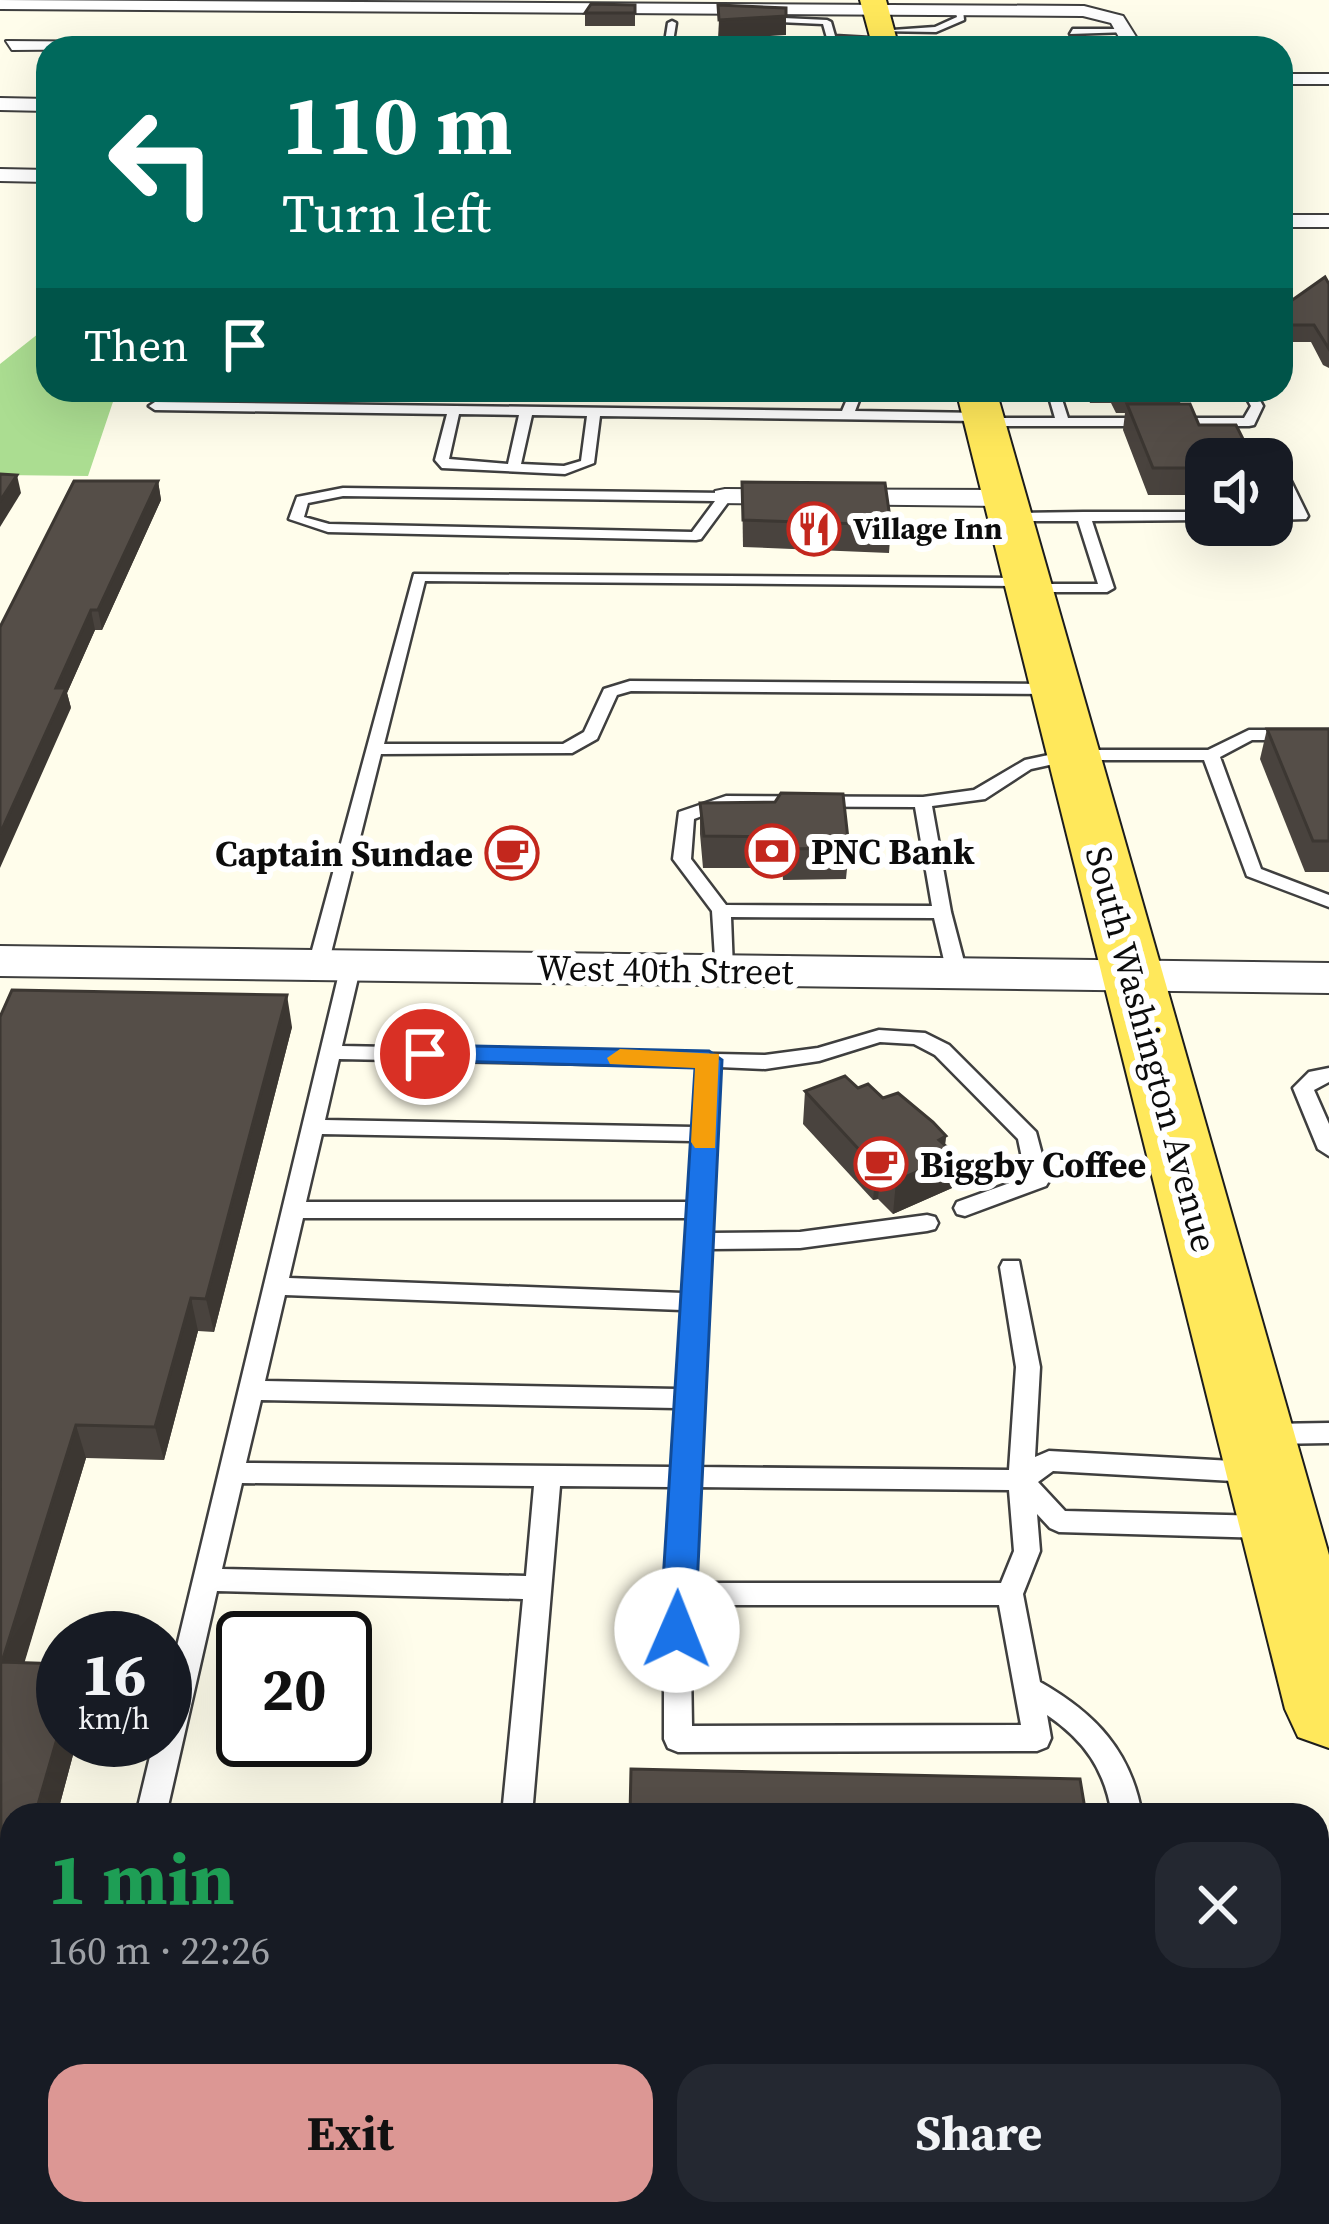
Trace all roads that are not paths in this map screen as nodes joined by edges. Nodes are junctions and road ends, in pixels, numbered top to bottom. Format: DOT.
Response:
graph roads {
  1 [pos="0,4"];
  2 [pos="52,4"];
  3 [pos="785,9"];
  4 [pos="679,10"];
  5 [pos="959,10"];
  6 [pos="880,26"];
  7 [pos="919,30"];
  8 [pos="275,31"];
  9 [pos="1072,32"];
  10 [pos="208,36"];
  11 [pos="830,36"];
  12 [pos="839,36"];
  13 [pos="925,36"];
  14 [pos="1100,36"];
  15 [pos="1125,36"];
  16 [pos="36,49"];
  17 [pos="6,51"];
  18 [pos="1293,79"];
  19 [pos="1329,79"];
  20 [pos="0,104"];
  21 [pos="36,105"];
  22 [pos="0,175"];
  23 [pos="36,176"];
  24 [pos="1293,221"];
  25 [pos="1329,221"];
  26 [pos="569,402"];
  27 [pos="657,402"];
  28 [pos="852,402"];
  29 [pos="1057,402"];
  30 [pos="1256,402"];
  31 [pos="155,406"];
  32 [pos="454,410"];
  33 [pos="980,410"];
  34 [pos="526,411"];
  35 [pos="568,412"];
  36 [pos="594,412"];
  37 [pos="656,413"];
  38 [pos="847,416"];
  39 [pos="1063,422"];
  40 [pos="513,470"];
  41 [pos="725,497"];
  42 [pos="1006,507"];
  43 [pos="1083,516"];
  44 [pos="1185,516"];
  45 [pos="1027,585"];
  46 [pos="1055,689"];
  47 [pos="1329,735"];
  48 [pos="374,749"];
  49 [pos="1072,754"];
  50 [pos="1211,755"];
  51 [pos="923,802"];
  52 [pos="1329,901"];
  53 [pos="722,911"];
  54 [pos="942,912"];
  55 [pos="0,961"];
  56 [pos="334,965"];
  57 [pos="723,970"];
  58 [pos="957,974"];
  59 [pos="1132,976"];
  60 [pos="1329,978"];
  61 [pos="330,1052"];
  62 [pos="709,1060"];
  63 [pos="1329,1076"];
  64 [pos="312,1127"];
  65 [pos="705,1134"];
  66 [pos="1329,1150"];
  67 [pos="965,1208"];
  68 [pos="293,1210"];
  69 [pos="701,1210"];
  70 [pos="926,1223"];
  71 [pos="699,1241"];
  72 [pos="1011,1267"];
  73 [pos="275,1286"];
  74 [pos="695,1303"];
  75 [pos="250,1390"];
  76 [pos="690,1399"];
  77 [pos="1329,1433"];
  78 [pos="231,1473"];
  79 [pos="548,1476"];
  80 [pos="685,1478"];
  81 [pos="1266,1478"];
  82 [pos="1021,1480"];
  83 [pos="206,1580"];
  84 [pos="537,1588"];
  85 [pos="677,1594"];
  86 [pos="1010,1594"];
  87 [pos="1323,1665"];
  88 [pos="1028,1689"];
  89 [pos="155,1803"];
  90 [pos="518,1803"];
  91 [pos="1122,1803"];
  1 -- 2 [label="street"];
  2 -- 8 [label="street"];
  2 -- 17 [label="street"];
  3 -- 4 [label="street"];
  3 -- 6 [label="street"];
  3 -- 11 [label="lane"];
  4 -- 8 [label="street"];
  5 -- 6 [label="street"];
  5 -- 7 [label="lane"];
  5 -- 15 [label="street"];
  6 -- 7 [label="lane"];
  6 -- 12 [label="lane"];
  7 -- 13 [label="lane"];
  8 -- 10 [label="street"];
  9 -- 14 [label="lane"];
  16 -- 17 [label="street"];
  18 -- 19 [label="street"];
  20 -- 21 [label="street"];
  22 -- 23 [label="street"];
  24 -- 25 [label="street"];
  26 -- 35 [label="lane"];
  27 -- 37 [label="lane"];
  28 -- 38 [label="lane"];
  29 -- 39 [label="lane"];
  30 -- 39 [label="lane"];
  31 -- 32 [label="lane"];
  32 -- 34 [label="lane"];
  32 -- 40 [label="lane"];
  33 -- 38 [label="lane"];
  33 -- 39 [label="lane"];
  33 -- 42 [label="main road, South Washington Avenue"];
  34 -- 35 [label="lane"];
  34 -- 40 [label="lane"];
  35 -- 36 [label="lane"];
  36 -- 37 [label="lane"];
  36 -- 40 [label="lane"];
  37 -- 38 [label="lane"];
  41 -- 41 [label="lane"];
  41 -- 42 [label="street"];
  42 -- 43 [label="lane"];
  42 -- 45 [label="main road, South Washington Avenue"];
  43 -- 44 [label="lane"];
  43 -- 45 [label="lane"];
  45 -- 46 [label="main road, South Washington Avenue"];
  45 -- 48 [label="lane"];
  46 -- 48 [label="lane"];
  46 -- 49 [label="main road, South Washington Avenue"];
  47 -- 50 [label="lane"];
  48 -- 56 [label="lane"];
  49 -- 50 [label="lane"];
  49 -- 51 [label="lane"];
  49 -- 59 [label="main road, South Washington Avenue"];
  50 -- 52 [label="lane"];
  51 -- 53 [label="lane"];
  51 -- 54 [label="lane"];
  53 -- 54 [label="lane"];
  53 -- 57 [label="lane"];
  54 -- 58 [label="lane"];
  55 -- 56 [label="street, West 40th Street"];
  56 -- 57 [label="street, West 40th Street"];
  56 -- 61 [label="lane"];
  57 -- 58 [label="street, West 40th Street"];
  58 -- 59 [label="street, West 40th Street"];
  59 -- 60 [label="street, West 40th Street"];
  59 -- 81 [label="main road, South Washington Avenue"];
  61 -- 62 [label="lane"];
  61 -- 64 [label="lane"];
  62 -- 65 [label="lane"];
  62 -- 67 [label="lane"];
  63 -- 66 [label="lane"];
  64 -- 65 [label="lane"];
  64 -- 68 [label="lane"];
  65 -- 69 [label="lane"];
  68 -- 69 [label="lane"];
  68 -- 73 [label="lane"];
  69 -- 71 [label="lane"];
  70 -- 71 [label="lane"];
  71 -- 74 [label="lane"];
  72 -- 82 [label="lane"];
  73 -- 74 [label="lane"];
  73 -- 75 [label="lane"];
  74 -- 76 [label="lane"];
  75 -- 76 [label="lane"];
  75 -- 78 [label="lane"];
  76 -- 80 [label="lane"];
  77 -- 81 [label="lane"];
  78 -- 79 [label="lane"];
  78 -- 83 [label="lane"];
  79 -- 80 [label="lane"];
  79 -- 84 [label="lane"];
  80 -- 82 [label="lane"];
  80 -- 85 [label="lane"];
  81 -- 82 [label="lane"];
  81 -- 82 [label="lane"];
  81 -- 87 [label="main road, South Washington Avenue"];
  82 -- 86 [label="lane"];
  83 -- 84 [label="lane"];
  83 -- 89 [label="lane"];
  84 -- 90 [label="lane"];
  85 -- 86 [label="lane"];
  85 -- 88 [label="lane"];
  86 -- 88 [label="lane"];
  88 -- 91 [label="lane"];
}
